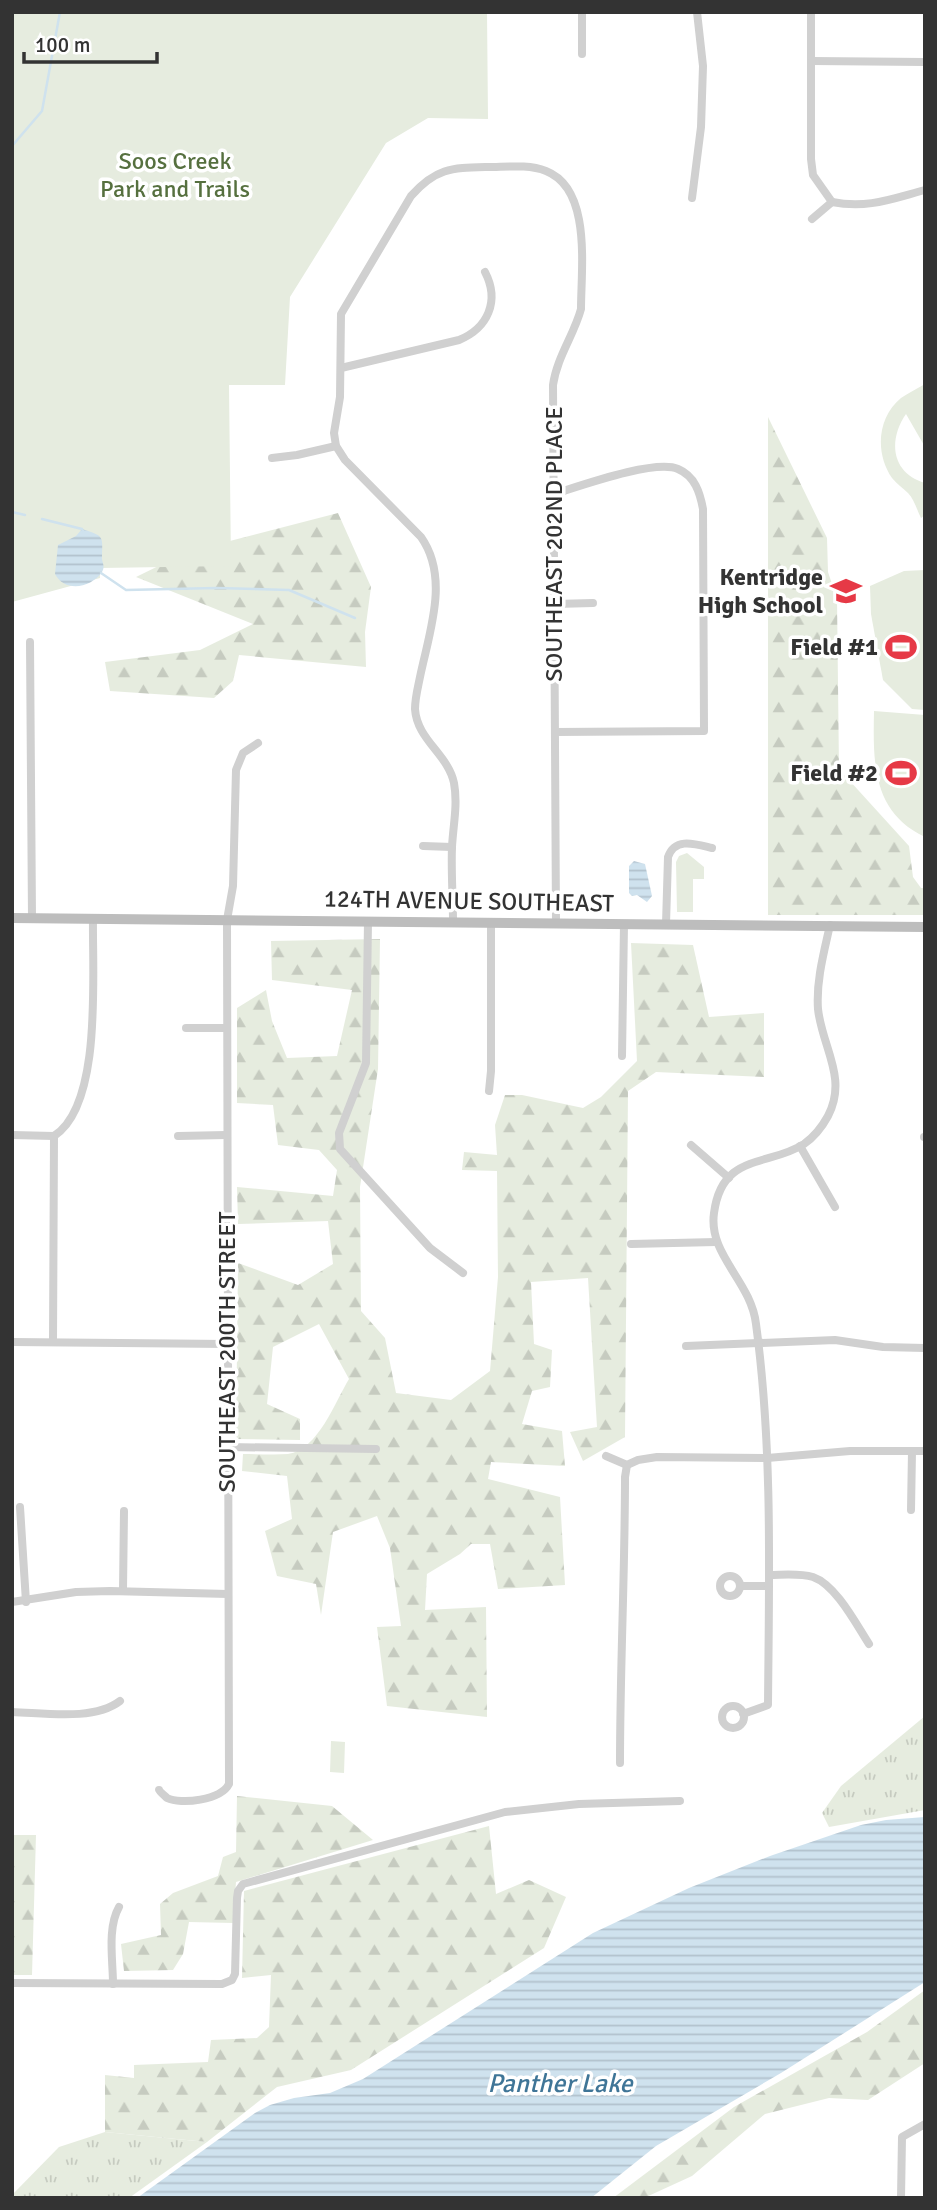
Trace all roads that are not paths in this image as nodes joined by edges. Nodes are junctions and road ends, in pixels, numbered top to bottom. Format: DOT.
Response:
graph roads {
  1 [pos="582,12"];
  2 [pos="697,12"];
  3 [pos="811,12"];
  4 [pos="582,54"];
  5 [pos="812,61"];
  6 [pos="925,62"];
  7 [pos="925,190"];
  8 [pos="692,198"];
  9 [pos="831,202"];
  10 [pos="812,219"];
  11 [pos="485,272"];
  12 [pos="341,368"];
  13 [pos="336,446"];
  14 [pos="272,458"];
  15 [pos="554,494"];
  16 [pos="593,603"];
  17 [pos="555,604"];
  18 [pos="30,642"];
  19 [pos="555,732"];
  20 [pos="258,743"];
  21 [pos="423,846"];
  22 [pos="452,847"];
  23 [pos="712,848"];
  24 [pos="12,918"];
  25 [pos="32,918"];
  26 [pos="93,918"];
  27 [pos="227,920"];
  28 [pos="368,921"];
  29 [pos="453,922"];
  30 [pos="491,922"];
  31 [pos="556,923"];
  32 [pos="624,924"];
  33 [pos="666,924"];
  34 [pos="830,925"];
  35 [pos="925,927"];
  36 [pos="186,1028"];
  37 [pos="226,1028"];
  38 [pos="622,1056"];
  39 [pos="489,1091"];
  40 [pos="12,1135"];
  41 [pos="226,1135"];
  42 [pos="54,1136"];
  43 [pos="178,1136"];
  44 [pos="691,1145"];
  45 [pos="800,1146"];
  46 [pos="729,1178"];
  47 [pos="835,1207"];
  48 [pos="716,1242"];
  49 [pos="631,1244"];
  50 [pos="463,1273"];
  51 [pos="12,1342"];
  52 [pos="53,1342"];
  53 [pos="758,1343"];
  54 [pos="227,1344"];
  55 [pos="686,1346"];
  56 [pos="925,1348"];
  57 [pos="227,1447"];
  58 [pos="376,1449"];
  59 [pos="912,1451"];
  60 [pos="925,1451"];
  61 [pos="606,1457"];
  62 [pos="766,1458"];
  63 [pos="627,1465"];
  64 [pos="20,1507"];
  65 [pos="911,1510"];
  66 [pos="124,1511"];
  67 [pos="769,1575"];
  68 [pos="740,1586"];
  69 [pos="769,1586"];
  70 [pos="123,1590"];
  71 [pos="228,1594"];
  72 [pos="12,1602"];
  73 [pos="26,1602"];
  74 [pos="869,1644"];
  75 [pos="121,1701"];
  76 [pos="12,1712"];
  77 [pos="743,1714"];
  78 [pos="620,1763"];
  79 [pos="159,1790"];
  80 [pos="680,1801"];
  81 [pos="119,1907"];
  82 [pos="12,1983"];
  83 [pos="113,1984"];
  84 [pos="925,2124"];
  85 [pos="901,2198"];
  1 -- 4 [label="street"];
  2 -- 8 [label="street"];
  3 -- 5 [label="street"];
  5 -- 6 [label="street"];
  5 -- 9 [label="street"];
  7 -- 9 [label="street"];
  9 -- 10 [label="street"];
  11 -- 12 [label="street"];
  12 -- 13 [label="street"];
  12 -- 15 [label="street, SOUTHEAST 202ND PLACE"];
  13 -- 14 [label="street"];
  13 -- 22 [label="street"];
  15 -- 17 [label="street, SOUTHEAST 202ND PLACE"];
  15 -- 19 [label="street"];
  16 -- 17 [label="street"];
  17 -- 19 [label="street, SOUTHEAST 202ND PLACE"];
  18 -- 25 [label="street"];
  19 -- 31 [label="street, SOUTHEAST 202ND PLACE"];
  20 -- 27 [label="street, SOUTHEAST 200TH STREET"];
  21 -- 22 [label="street"];
  22 -- 29 [label="street"];
  23 -- 33 [label="street"];
  24 -- 25 [label="street, 124TH AVENUE SOUTHEAST"];
  25 -- 26 [label="street, 124TH AVENUE SOUTHEAST"];
  26 -- 27 [label="street, 124TH AVENUE SOUTHEAST"];
  26 -- 42 [label="street"];
  27 -- 28 [label="street, 124TH AVENUE SOUTHEAST"];
  27 -- 37 [label="street, SOUTHEAST 200TH STREET"];
  28 -- 29 [label="street, 124TH AVENUE SOUTHEAST"];
  28 -- 50 [label="street"];
  29 -- 30 [label="street, 124TH AVENUE SOUTHEAST"];
  30 -- 31 [label="street, 124TH AVENUE SOUTHEAST"];
  30 -- 39 [label="street"];
  31 -- 32 [label="street, 124TH AVENUE SOUTHEAST"];
  32 -- 33 [label="street, 124TH AVENUE SOUTHEAST"];
  32 -- 38 [label="street"];
  33 -- 34 [label="street, 124TH AVENUE SOUTHEAST"];
  34 -- 35 [label="street, 124TH AVENUE SOUTHEAST"];
  34 -- 45 [label="street"];
  36 -- 37 [label="street"];
  37 -- 41 [label="street, SOUTHEAST 200TH STREET"];
  40 -- 42 [label="street"];
  41 -- 43 [label="street"];
  41 -- 54 [label="street, SOUTHEAST 200TH STREET"];
  42 -- 52 [label="street"];
  44 -- 46 [label="street"];
  45 -- 46 [label="street"];
  45 -- 47 [label="street"];
  46 -- 48 [label="street"];
  48 -- 49 [label="street"];
  48 -- 53 [label="street"];
  51 -- 52 [label="street"];
  52 -- 54 [label="street"];
  53 -- 55 [label="street"];
  53 -- 56 [label="street"];
  53 -- 62 [label="street"];
  54 -- 57 [label="street, SOUTHEAST 200TH STREET"];
  57 -- 58 [label="street"];
  57 -- 71 [label="street, SOUTHEAST 200TH STREET"];
  59 -- 60 [label="street"];
  59 -- 62 [label="street"];
  59 -- 65 [label="street"];
  61 -- 63 [label="street"];
  62 -- 63 [label="street"];
  62 -- 67 [label="street"];
  63 -- 78 [label="street"];
  64 -- 73 [label="street"];
  66 -- 70 [label="street"];
  67 -- 69 [label="street"];
  67 -- 74 [label="street"];
  68 -- 69 [label="street"];
  69 -- 77 [label="street"];
  70 -- 71 [label="street"];
  70 -- 73 [label="street"];
  71 -- 79 [label="street, SOUTHEAST 200TH STREET"];
  72 -- 73 [label="street"];
  75 -- 76 [label="street"];
  80 -- 83 [label="street"];
  81 -- 83 [label="street"];
  82 -- 83 [label="street"];
  84 -- 85 [label="street"];
}
